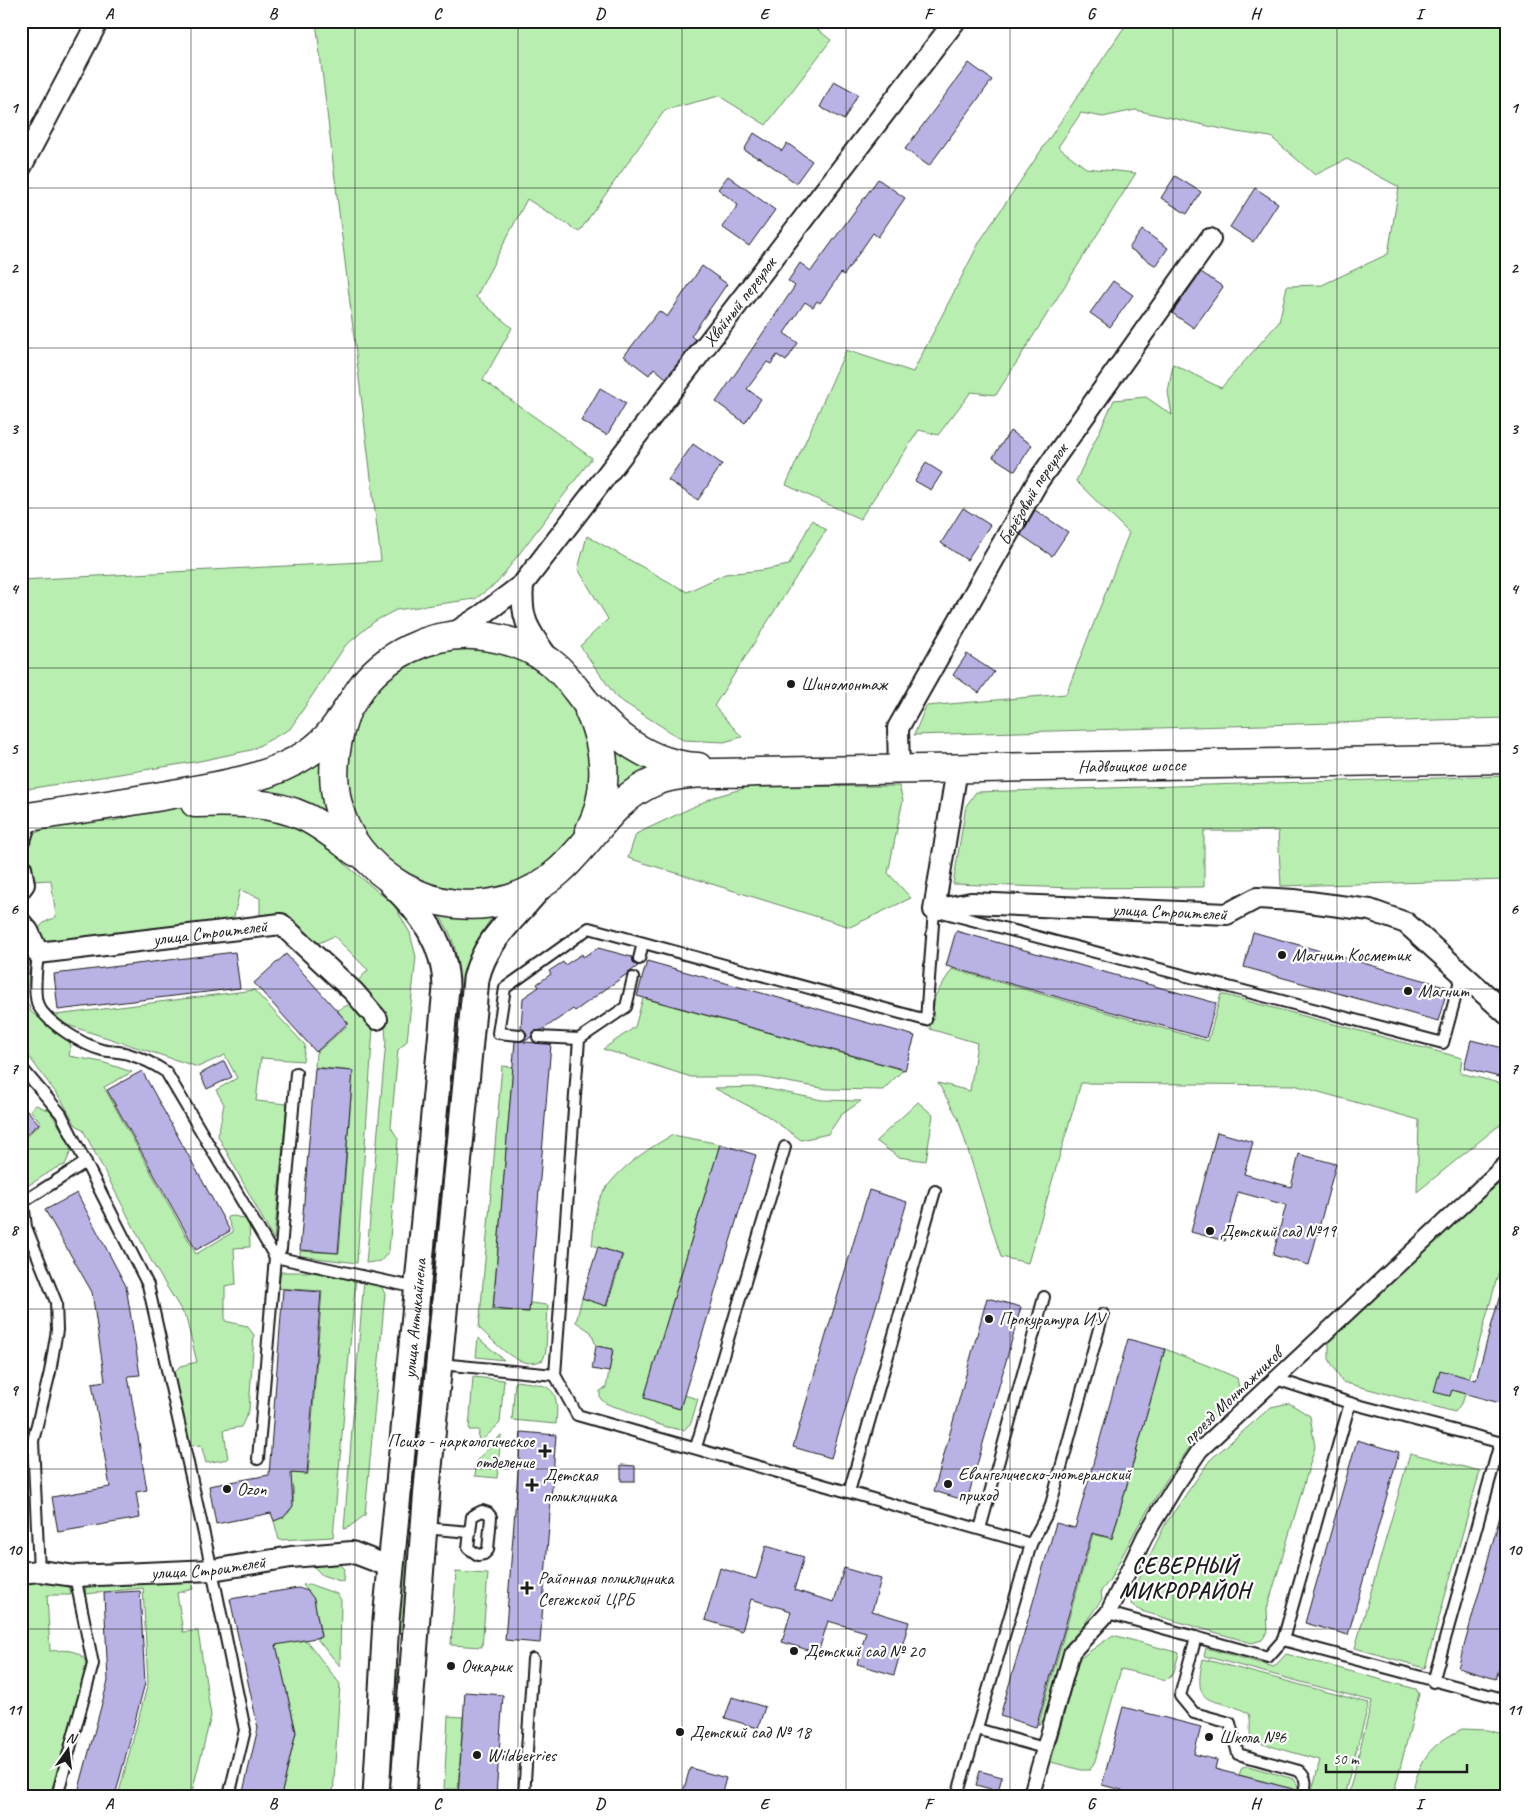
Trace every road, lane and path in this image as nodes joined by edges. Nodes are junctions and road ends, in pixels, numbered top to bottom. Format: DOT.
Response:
graph roads {
  1 [pos="98,21"];
  2 [pos="955,21"];
  3 [pos="21,167"];
  4 [pos="1210,239"];
  5 [pos="523,584"];
  6 [pos="449,636"];
  7 [pos="551,663"];
  8 [pos="584,700"];
  9 [pos="346,712"];
  10 [pos="1507,759"];
  11 [pos="899,769"];
  12 [pos="957,769"];
  13 [pos="757,772"];
  14 [pos="121,803"];
  15 [pos="23,824"];
  16 [pos="577,851"];
  17 [pos="371,864"];
  18 [pos="21,868"];
  19 [pos="540,886"];
  20 [pos="21,888"];
  21 [pos="934,910"];
  22 [pos="21,923"];
  23 [pos="643,943"];
  24 [pos="38,953"];
  25 [pos="639,959"];
  26 [pos="1462,974"];
  27 [pos="633,978"];
  28 [pos="1507,1014"];
  29 [pos="377,1019"];
  30 [pos="520,1035"];
  31 [pos="538,1037"];
  32 [pos="579,1039"];
  33 [pos="21,1068"];
  34 [pos="296,1074"];
  35 [pos="785,1147"];
  36 [pos="86,1162"];
  37 [pos="1507,1163"];
  38 [pos="936,1192"];
  39 [pos="274,1257"];
  40 [pos="417,1288"];
  41 [pos="1044,1297"];
  42 [pos="1103,1314"];
  43 [pos="439,1364"];
  44 [pos="555,1375"];
  45 [pos="1276,1379"];
  46 [pos="1350,1403"];
  47 [pos="1503,1444"];
  48 [pos="696,1447"];
  49 [pos="258,1459"];
  50 [pos="849,1492"];
  51 [pos="395,1524"];
  52 [pos="423,1528"];
  53 [pos="980,1529"];
  54 [pos="470,1532"];
  55 [pos="1032,1544"];
  56 [pos="391,1567"];
  57 [pos="212,1570"];
  58 [pos="30,1572"];
  59 [pos="75,1576"];
  60 [pos="1108,1613"];
  61 [pos="1196,1637"];
  62 [pos="1283,1640"];
  63 [pos="533,1659"];
  64 [pos="1433,1682"];
  65 [pos="1507,1700"];
  66 [pos="977,1729"];
  67 [pos="1044,1748"];
  68 [pos="56,1796"];
  69 [pos="229,1796"];
  70 [pos="376,1796"];
  71 [pos="403,1796"];
  72 [pos="524,1796"];
  73 [pos="957,1796"];
  74 [pos="1032,1796"];
  75 [pos="1303,1796"];
  1 -- 3 [label="street"];
  2 -- 5 [label="street, Хвойный переулок"];
  4 -- 11 [label="street, Берёзовый переулок"];
  5 -- 6 [label="street, Хвойный переулок"];
  5 -- 7 [label="street"];
  6 -- 7 [label="main road"];
  6 -- 9 [label="main road"];
  7 -- 8 [label="main road"];
  8 -- 13 [label="main road"];
  8 -- 16 [label="main road"];
  9 -- 14 [label="main road"];
  9 -- 17 [label="main road"];
  10 -- 12 [label="main road, Надвоицкое шоссе"];
  11 -- 12 [label="main road, Надвоицкое шоссе"];
  11 -- 13 [label="main road, Надвоицкое шоссе"];
  12 -- 21 [label="street"];
  13 -- 16 [label="main road"];
  14 -- 15 [label="main road"];
  14 -- 17 [label="main road"];
  16 -- 19 [label="main road"];
  17 -- 19 [label="main road"];
  17 -- 40 [label="street, улица Антикайнена"];
  18 -- 20 [label="street"];
  19 -- 43 [label="street, улица Антикайнена"];
  21 -- 23 [label="lane"];
  21 -- 26 [label="street, улица Строителей"];
  21 -- 26 [label="lane"];
  22 -- 24 [label="street"];
  23 -- 25 [label="lane"];
  23 -- 30 [label="lane"];
  24 -- 29 [label="street, улица Строителей"];
  24 -- 39 [label="lane"];
  26 -- 28 [label="street, улица Строителей"];
  27 -- 32 [label="lane"];
  31 -- 32 [label="lane"];
  32 -- 44 [label="lane"];
  33 -- 36 [label="lane"];
  34 -- 39 [label="lane"];
  35 -- 48 [label="lane"];
  36 -- 57 [label="lane"];
  36 -- 58 [label="lane"];
  37 -- 45 [label="street, проезд Монтажников"];
  38 -- 50 [label="lane"];
  39 -- 40 [label="lane"];
  39 -- 49 [label="lane"];
  40 -- 51 [label="street, улица Антикайнена"];
  41 -- 53 [label="lane"];
  42 -- 55 [label="lane"];
  43 -- 44 [label="lane"];
  43 -- 52 [label="street, улица Антикайнена"];
  44 -- 48 [label="lane"];
  45 -- 46 [label="lane"];
  45 -- 60 [label="street, проезд Монтажников"];
  46 -- 47 [label="lane"];
  46 -- 62 [label="lane"];
  47 -- 64 [label="lane"];
  48 -- 50 [label="lane"];
  50 -- 53 [label="lane"];
  51 -- 52 [label="street"];
  51 -- 56 [label="street, улица Антикайнена"];
  52 -- 54 [label="lane"];
  52 -- 71 [label="street, улица Антикайнена"];
  53 -- 55 [label="lane"];
  55 -- 66 [label="lane"];
  56 -- 57 [label="street, улица Строителей"];
  56 -- 70 [label="street, улица Антикайнена"];
  57 -- 59 [label="street, улица Строителей"];
  57 -- 69 [label="lane"];
  58 -- 59 [label="street, улица Строителей"];
  59 -- 68 [label="lane"];
  60 -- 61 [label="lane"];
  60 -- 67 [label="street, проезд Монтажников"];
  61 -- 62 [label="lane"];
  61 -- 75 [label="lane"];
  62 -- 64 [label="lane"];
  63 -- 72 [label="lane"];
  64 -- 65 [label="lane"];
  66 -- 67 [label="lane"];
  66 -- 73 [label="lane"];
  67 -- 74 [label="street, проезд Монтажников"];
}
